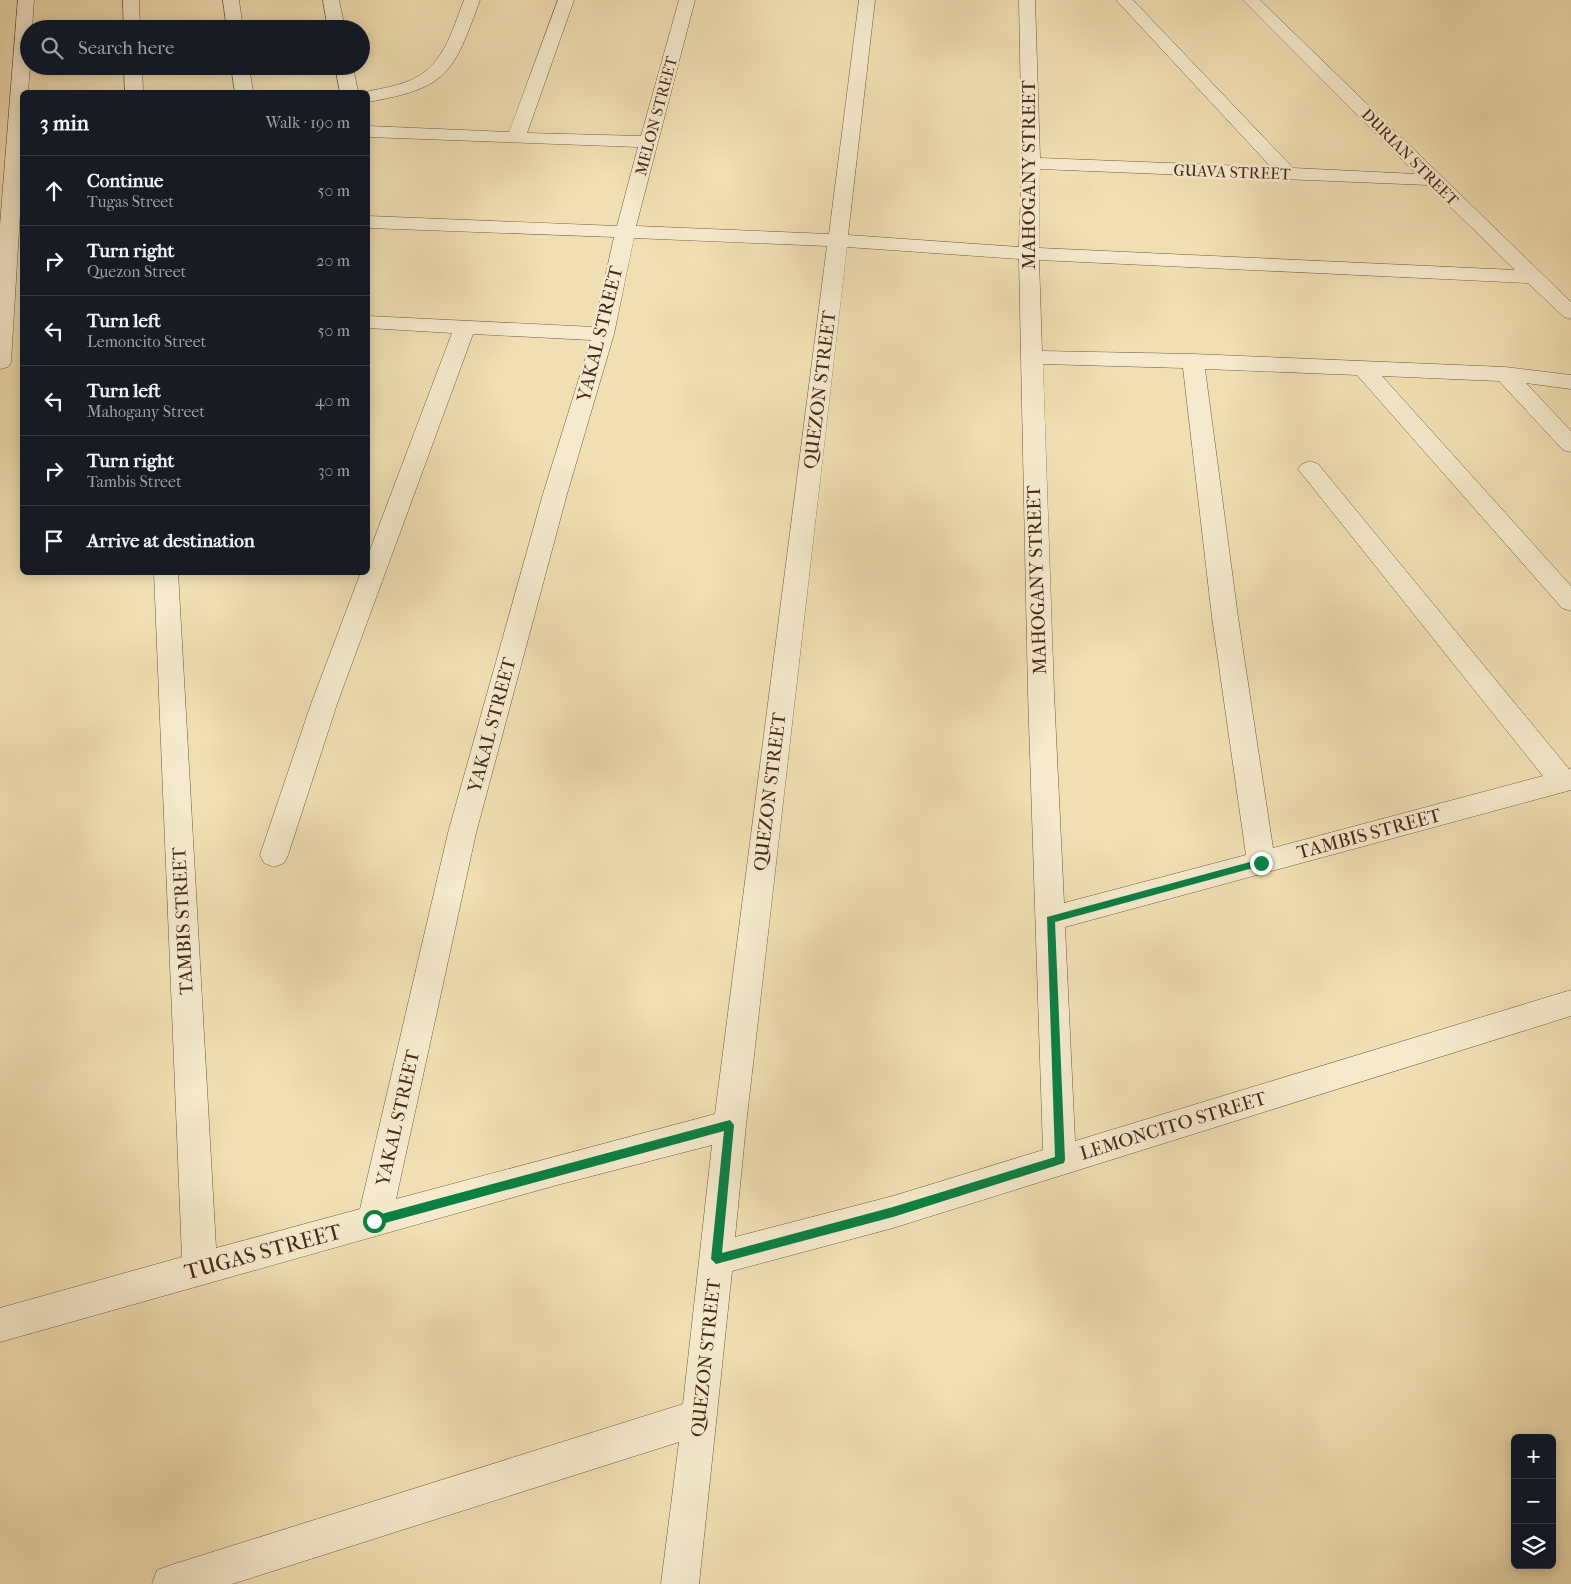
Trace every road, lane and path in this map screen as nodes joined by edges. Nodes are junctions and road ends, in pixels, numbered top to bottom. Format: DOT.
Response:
graph roads {
  1 [pos="26,0"];
  2 [pos="131,0"];
  3 [pos="231,0"];
  4 [pos="331,0"];
  5 [pos="472,0"];
  6 [pos="566,0"];
  7 [pos="687,0"];
  8 [pos="867,0"];
  9 [pos="1028,0"];
  10 [pos="1124,0"];
  11 [pos="1251,0"];
  12 [pos="25,20"];
  13 [pos="132,20"];
  14 [pos="234,20"];
  15 [pos="335,20"];
  16 [pos="22,75"];
  17 [pos="133,75"];
  18 [pos="241,75"];
  19 [pos="346,75"];
  20 [pos="21,90"];
  21 [pos="134,90"];
  22 [pos="244,90"];
  23 [pos="349,90"];
  24 [pos="370,97"];
  25 [pos="20,106"];
  26 [pos="19,124"];
  27 [pos="370,130"];
  28 [pos="516,138"];
  29 [pos="650,142"];
  30 [pos="1031,163"];
  31 [pos="1288,174"];
  32 [pos="1433,180"];
  33 [pos="16,207"];
  34 [pos="370,222"];
  35 [pos="625,232"];
  36 [pos="838,240"];
  37 [pos="1029,254"];
  38 [pos="1534,276"];
  39 [pos="13,302"];
  40 [pos="1571,313"];
  41 [pos="370,322"];
  42 [pos="465,327"];
  43 [pos="603,334"];
  44 [pos="1031,357"];
  45 [pos="1193,361"];
  46 [pos="0,362"];
  47 [pos="1364,369"];
  48 [pos="1504,374"];
  49 [pos="1571,382"];
  50 [pos="1571,445"];
  51 [pos="1310,469"];
  52 [pos="166,575"];
  53 [pos="1571,602"];
  54 [pos="1567,780"];
  55 [pos="274,856"];
  56 [pos="1261,863"];
  57 [pos="1050,920"];
  58 [pos="1571,1003"];
  59 [pos="730,1125"];
  60 [pos="1060,1160"];
  61 [pos="374,1221"];
  62 [pos="716,1259"];
  63 [pos="200,1269"];
  64 [pos="0,1324"];
  65 [pos="700,1417"];
  66 [pos="171,1584"];
  67 [pos="680,1584"];
  1 -- 12 [label="street"];
  2 -- 13 [label="street"];
  3 -- 14 [label="street"];
  4 -- 15 [label="street"];
  5 -- 24 [label="street"];
  6 -- 28 [label="street"];
  7 -- 29 [label="street, MELON STREET"];
  8 -- 36 [label="street, QUEZON STREET"];
  9 -- 30 [label="street, MAHOGANY STREET"];
  10 -- 31 [label="street"];
  11 -- 32 [label="street, DURIAN STREET"];
  16 -- 20 [label="street"];
  17 -- 21 [label="street"];
  18 -- 22 [label="street"];
  19 -- 23 [label="street"];
  25 -- 26 [label="street"];
  26 -- 33 [label="street"];
  27 -- 28 [label="street"];
  28 -- 29 [label="street"];
  29 -- 35 [label="street, MELON STREET"];
  30 -- 31 [label="street, GUAVA STREET"];
  30 -- 37 [label="street, MAHOGANY STREET"];
  31 -- 32 [label="street, GUAVA STREET"];
  32 -- 38 [label="street, DURIAN STREET"];
  33 -- 39 [label="street"];
  34 -- 35 [label="street"];
  35 -- 36 [label="street"];
  35 -- 43 [label="street, YAKAL STREET"];
  36 -- 37 [label="street"];
  36 -- 59 [label="street, QUEZON STREET"];
  37 -- 38 [label="street"];
  37 -- 44 [label="street, MAHOGANY STREET"];
  38 -- 40 [label="street, DURIAN STREET"];
  39 -- 46 [label="street"];
  41 -- 42 [label="street"];
  42 -- 43 [label="street"];
  42 -- 55 [label="street"];
  43 -- 61 [label="street, YAKAL STREET"];
  44 -- 45 [label="street"];
  44 -- 57 [label="street, MAHOGANY STREET"];
  45 -- 47 [label="street"];
  45 -- 56 [label="street"];
  47 -- 48 [label="street"];
  47 -- 53 [label="street"];
  48 -- 49 [label="street"];
  48 -- 50 [label="street"];
  51 -- 54 [label="street"];
  52 -- 63 [label="street, TAMBIS STREET"];
  54 -- 56 [label="street, TAMBIS STREET"];
  56 -- 57 [label="street, TAMBIS STREET"];
  57 -- 60 [label="street, MAHOGANY STREET"];
  58 -- 60 [label="street, LEMONCITO STREET"];
  59 -- 61 [label="street, TUGAS STREET"];
  59 -- 62 [label="street, QUEZON STREET"];
  60 -- 62 [label="street, LEMONCITO STREET"];
  61 -- 63 [label="street, TUGAS STREET"];
  62 -- 65 [label="street, QUEZON STREET"];
  63 -- 64 [label="street, TUGAS STREET"];
  65 -- 66 [label="street"];
  65 -- 67 [label="street, QUEZON STREET"];
}
